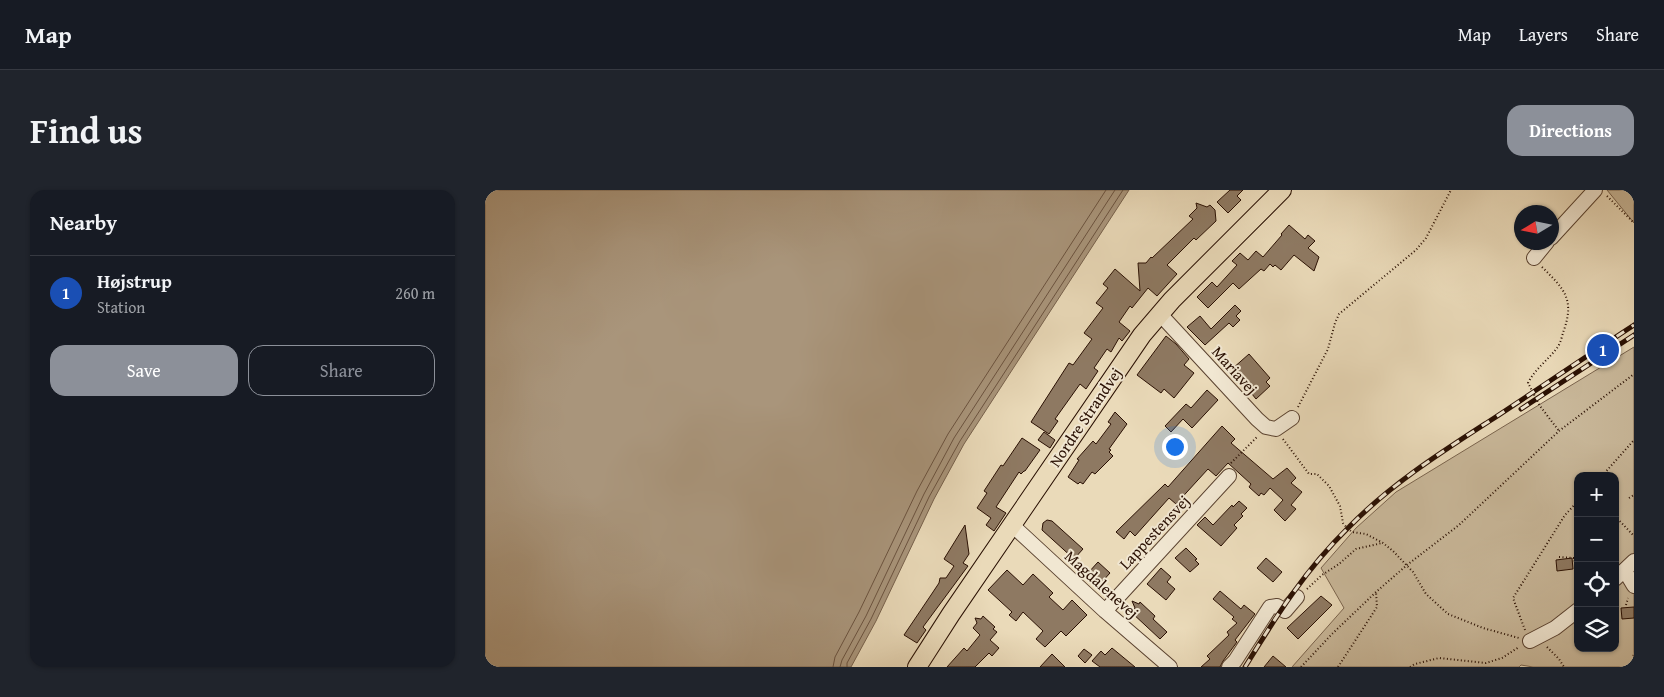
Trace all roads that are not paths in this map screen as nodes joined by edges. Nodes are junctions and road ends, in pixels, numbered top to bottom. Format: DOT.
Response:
graph roads {
  1 [pos="1282,190"];
  2 [pos="1599,191"];
  3 [pos="1559,230"];
  4 [pos="1540,250"];
  5 [pos="1534,258"];
  6 [pos="1159,313"];
  7 [pos="1292,418"];
  8 [pos="1229,476"];
  9 [pos="1011,525"];
  10 [pos="1625,571"];
  11 [pos="1634,586"];
  12 [pos="1297,597"];
  13 [pos="1105,611"];
  14 [pos="1574,613"];
  15 [pos="1530,641"];
  16 [pos="917,667"];
  17 [pos="1170,667"];
  18 [pos="1229,667"];
  1 -- 6 [label="main road, Nordre Strandvej"];
  2 -- 3 [label="street"];
  4 -- 5 [label="street"];
  6 -- 7 [label="street, Mariavej"];
  6 -- 9 [label="main road, Nordre Strandvej"];
  8 -- 13 [label="street, Lappestensvej"];
  9 -- 13 [label="street, Magdalenevej"];
  9 -- 16 [label="main road, Nordre Strandvej"];
  10 -- 11 [label="street"];
  12 -- 18 [label="street"];
  13 -- 17 [label="street, Magdalenevej"];
  14 -- 15 [label="street"];
}
